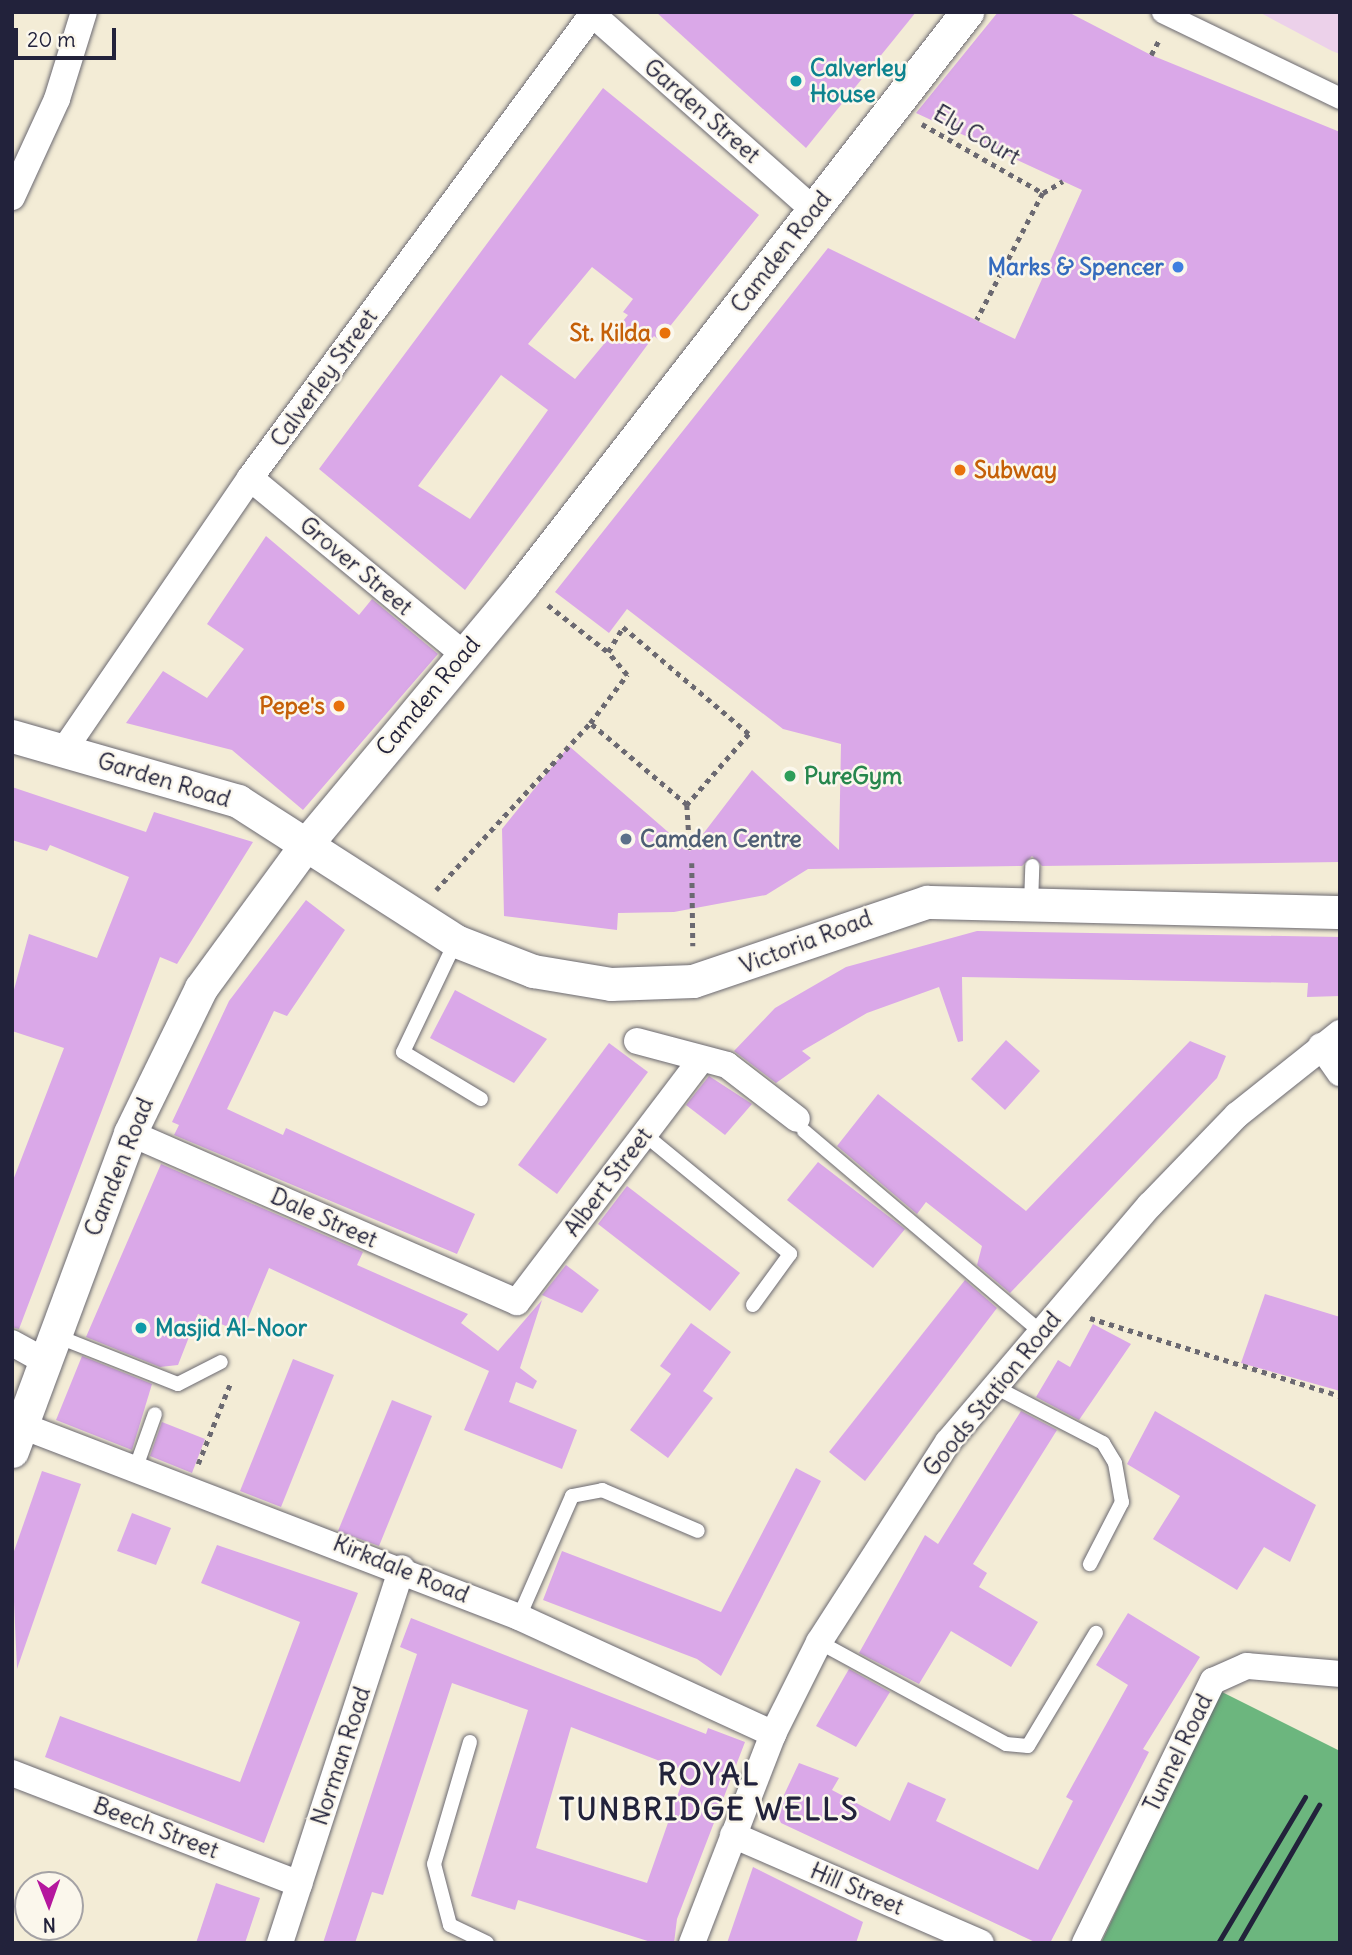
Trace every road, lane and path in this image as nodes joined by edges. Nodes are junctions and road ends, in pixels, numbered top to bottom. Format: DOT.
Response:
graph roads {
  1 [pos="84,12"];
  2 [pos="967,12"];
  3 [pos="1162,12"];
  4 [pos="592,13"];
  5 [pos="1340,98"];
  6 [pos="893,107"];
  7 [pos="1063,181"];
  8 [pos="1043,193"];
  9 [pos="12,197"];
  10 [pos="814,210"];
  11 [pos="977,320"];
  12 [pos="250,478"];
  13 [pos="547,604"];
  14 [pos="608,652"];
  15 [pos="462,653"];
  16 [pos="590,723"];
  17 [pos="12,736"];
  18 [pos="64,750"];
  19 [pos="687,805"];
  20 [pos="308,842"];
  21 [pos="690,851"];
  22 [pos="692,863"];
  23 [pos="1032,866"];
  24 [pos="1031,904"];
  25 [pos="692,907"];
  26 [pos="1340,912"];
  27 [pos="414,914"];
  28 [pos="456,941"];
  29 [pos="1330,1039"];
  30 [pos="637,1041"];
  31 [pos="699,1061"];
  32 [pos="1340,1073"];
  33 [pos="481,1099"];
  34 [pos="801,1125"];
  35 [pos="130,1133"];
  36 [pos="644,1134"];
  37 [pos="517,1303"];
  38 [pos="752,1305"];
  39 [pos="1049,1323"];
  40 [pos="12,1343"];
  41 [pos="48,1347"];
  42 [pos="221,1362"];
  43 [pos="232,1380"];
  44 [pos="995,1387"];
  45 [pos="1340,1396"];
  46 [pos="155,1414"];
  47 [pos="16,1438"];
  48 [pos="136,1467"];
  49 [pos="190,1488"];
  50 [pos="698,1531"];
  51 [pos="1090,1564"];
  52 [pos="402,1568"];
  53 [pos="519,1617"];
  54 [pos="1096,1633"];
  55 [pos="819,1642"];
  56 [pos="1340,1674"];
  57 [pos="773,1734"];
  58 [pos="470,1742"];
  59 [pos="12,1773"];
  60 [pos="733,1835"];
  61 [pos="299,1884"];
  62 [pos="281,1943"];
  63 [pos="487,1943"];
  64 [pos="692,1943"];
  65 [pos="981,1943"];
  66 [pos="1085,1943"];
  1 -- 9 [label="street"];
  2 -- 6 [label="street, Camden Road"];
  3 -- 5 [label="street"];
  4 -- 10 [label="street, Garden Street"];
  4 -- 12 [label="street, Calverley Street"];
  6 -- 8 [label="path, Ely Court"];
  6 -- 10 [label="street, Camden Road"];
  7 -- 8 [label="path"];
  8 -- 11 [label="path"];
  10 -- 15 [label="street, Camden Road"];
  12 -- 15 [label="street, Grover Street"];
  12 -- 18 [label="street, Calverley Street"];
  13 -- 14 [label="path"];
  14 -- 16 [label="path"];
  14 -- 19 [label="path"];
  15 -- 20 [label="street, Camden Road"];
  16 -- 19 [label="path"];
  16 -- 27 [label="path"];
  17 -- 18 [label="street, Garden Road"];
  18 -- 20 [label="street, Garden Road"];
  19 -- 21 [label="path"];
  20 -- 27 [label="street, Victoria Road"];
  20 -- 35 [label="street, Camden Road"];
  22 -- 25 [label="path"];
  23 -- 24 [label="lane"];
  24 -- 26 [label="street, Victoria Road"];
  24 -- 28 [label="street, Victoria Road"];
  27 -- 28 [label="street, Victoria Road"];
  28 -- 33 [label="lane"];
  29 -- 32 [label="street"];
  29 -- 39 [label="street, Goods Station Road"];
  30 -- 31 [label="street"];
  31 -- 34 [label="street"];
  31 -- 36 [label="street, Albert Street"];
  34 -- 39 [label="lane"];
  35 -- 37 [label="street, Dale Street"];
  35 -- 41 [label="street, Camden Road"];
  36 -- 37 [label="street, Albert Street"];
  36 -- 38 [label="lane"];
  39 -- 44 [label="street, Goods Station Road"];
  39 -- 45 [label="path"];
  40 -- 41 [label="street"];
  41 -- 42 [label="lane"];
  41 -- 47 [label="street, Camden Road"];
  43 -- 49 [label="path"];
  44 -- 51 [label="lane"];
  44 -- 55 [label="street, Goods Station Road"];
  46 -- 48 [label="lane"];
  47 -- 48 [label="street, Kirkdale Road"];
  48 -- 49 [label="street, Kirkdale Road"];
  49 -- 52 [label="street, Kirkdale Road"];
  50 -- 53 [label="lane"];
  52 -- 53 [label="street, Kirkdale Road"];
  52 -- 61 [label="street, Norman Road"];
  53 -- 57 [label="street, Kirkdale Road"];
  54 -- 55 [label="lane"];
  55 -- 57 [label="street, Goods Station Road"];
  56 -- 66 [label="street, Tunnel Road"];
  57 -- 60 [label="street, Goods Station Road"];
  58 -- 63 [label="lane"];
  59 -- 61 [label="street, Beech Street"];
  60 -- 64 [label="street, Goods Station Road"];
  60 -- 65 [label="street, Hill Street"];
  61 -- 62 [label="street, Norman Road"];
}
